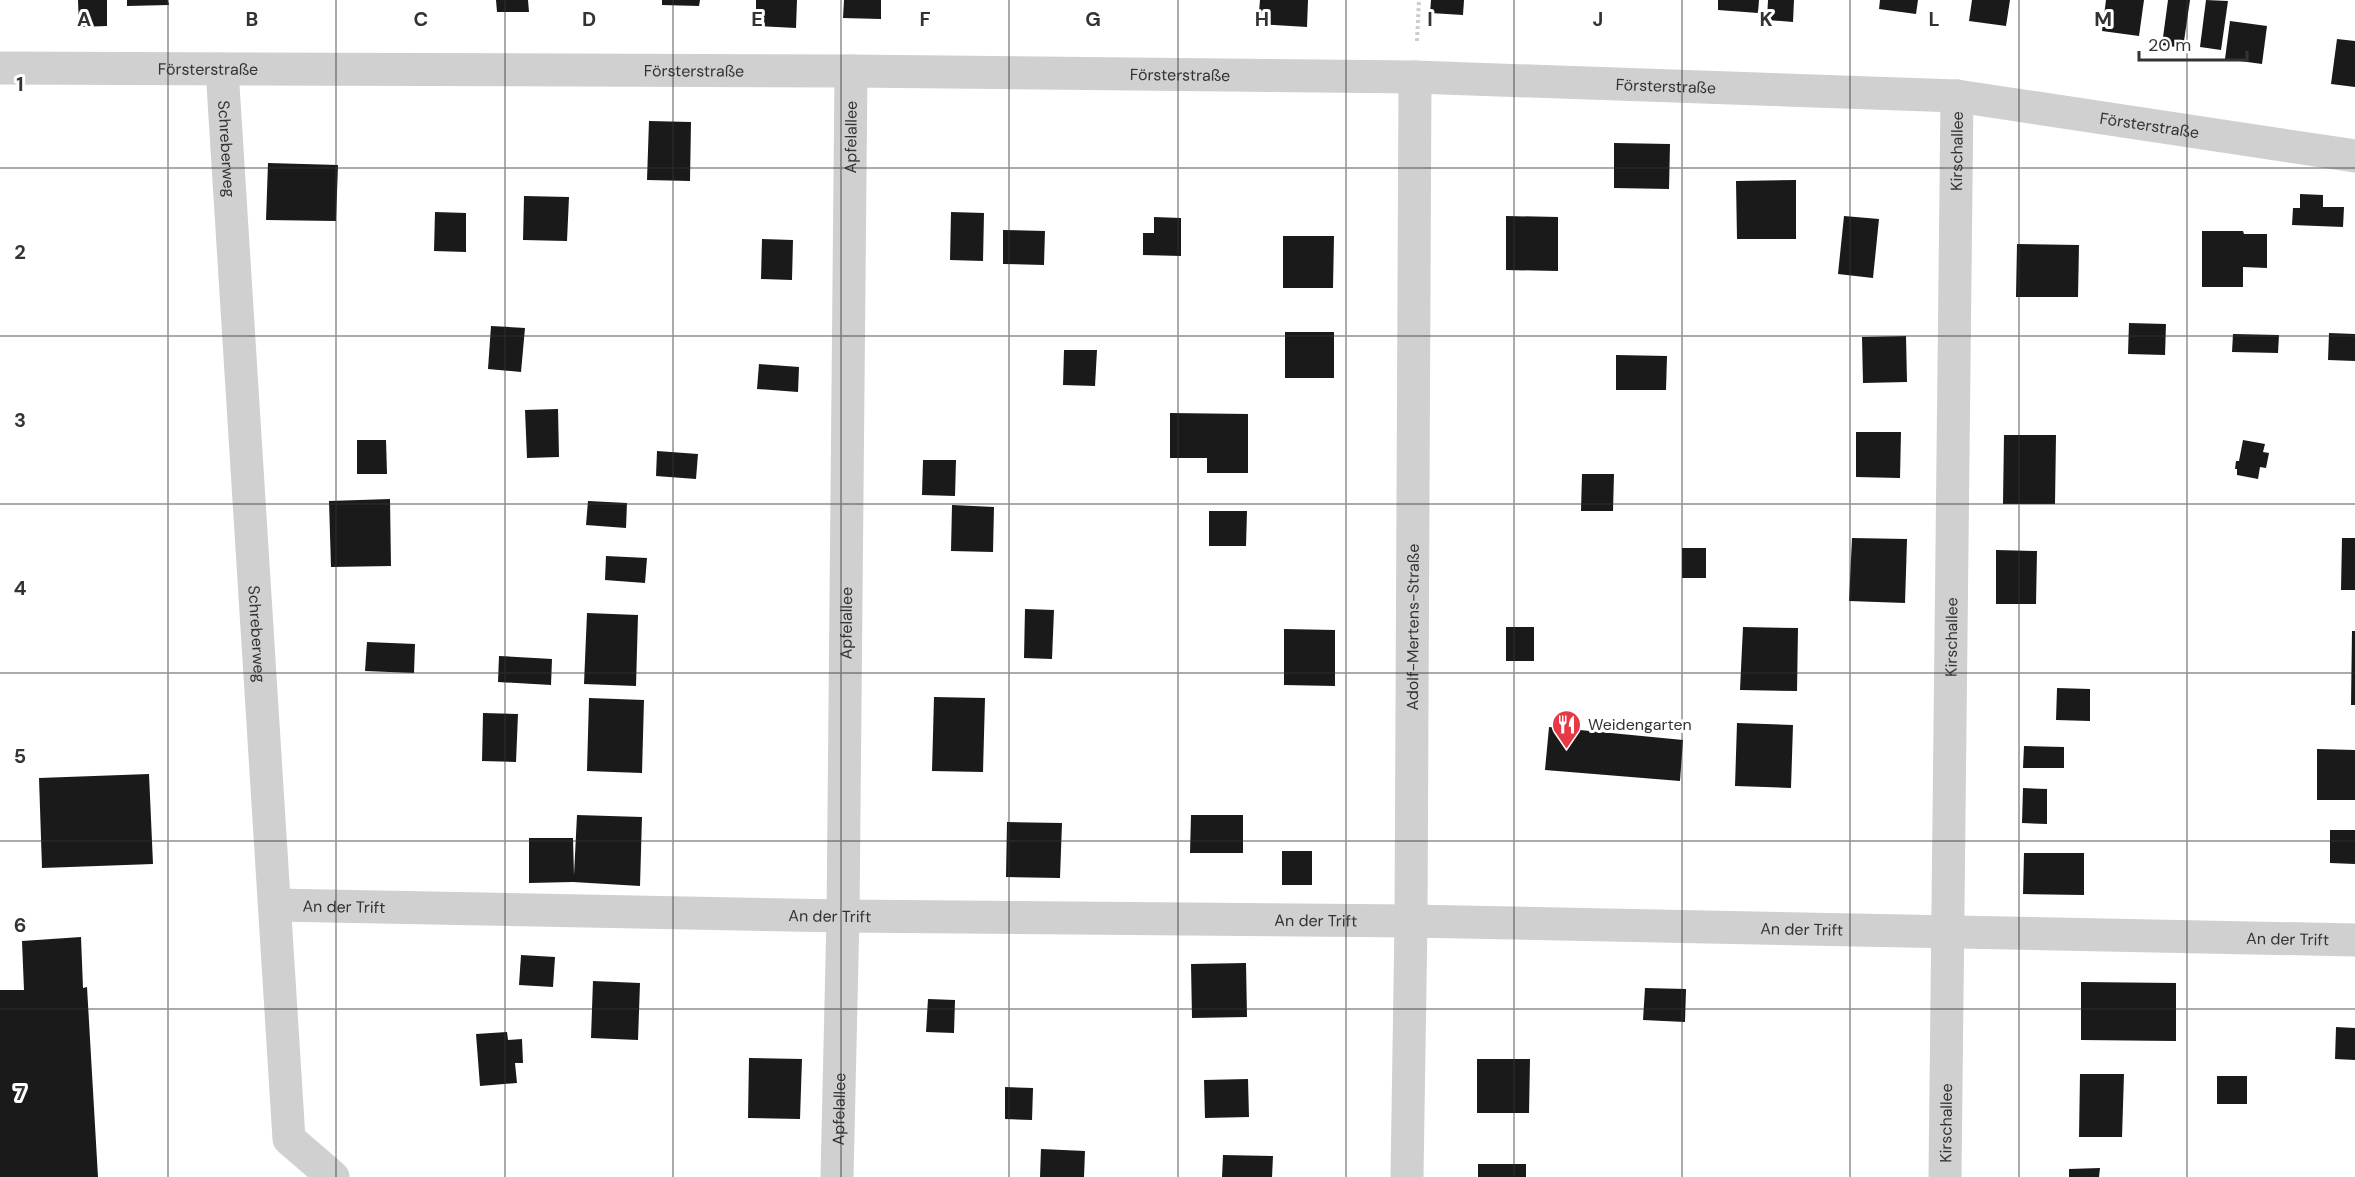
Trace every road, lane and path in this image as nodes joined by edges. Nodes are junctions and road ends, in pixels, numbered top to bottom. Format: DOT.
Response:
graph roads {
  1 [pos="1419,0"];
  2 [pos="0,68"];
  3 [pos="222,69"];
  4 [pos="851,71"];
  5 [pos="1415,77"];
  6 [pos="1957,96"];
  7 [pos="2355,156"];
  8 [pos="276,905"];
  9 [pos="843,916"];
  10 [pos="1411,921"];
  11 [pos="1948,932"];
  12 [pos="2355,939"];
  13 [pos="333,1177"];
  14 [pos="837,1177"];
  15 [pos="1407,1177"];
  16 [pos="1945,1177"];
  1 -- 5 [label="path"];
  2 -- 3 [label="street, Försterstraße"];
  3 -- 4 [label="street, Försterstraße"];
  3 -- 8 [label="street, Schreberweg"];
  4 -- 5 [label="street, Försterstraße"];
  4 -- 9 [label="street, Apfelallee"];
  5 -- 6 [label="street, Försterstraße"];
  5 -- 10 [label="street, Adolf-Mertens-Straße"];
  6 -- 7 [label="street, Försterstraße"];
  6 -- 11 [label="street, Kirschallee"];
  8 -- 9 [label="street, An der Trift"];
  8 -- 13 [label="street, Schreberweg"];
  9 -- 10 [label="street, An der Trift"];
  9 -- 14 [label="street, Apfelallee"];
  10 -- 11 [label="street, An der Trift"];
  10 -- 15 [label="street, Adolf-Mertens-Straße"];
  11 -- 12 [label="street, An der Trift"];
  11 -- 16 [label="street, Kirschallee"];
}
